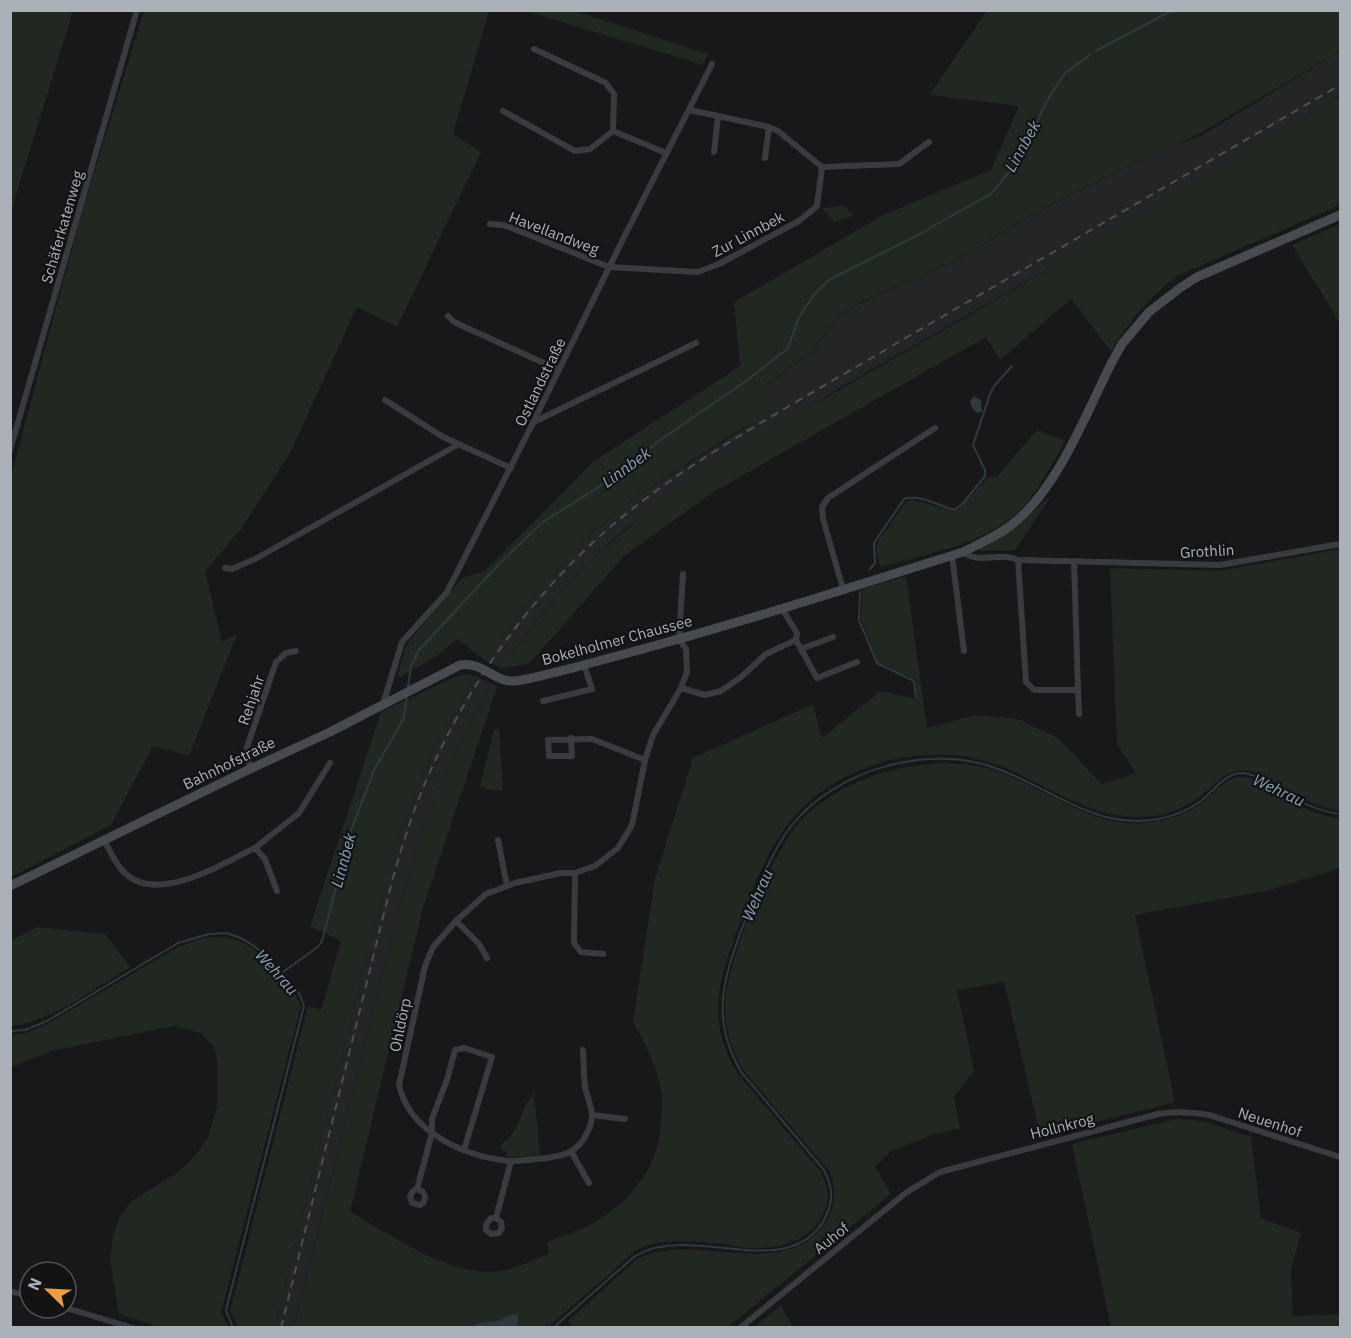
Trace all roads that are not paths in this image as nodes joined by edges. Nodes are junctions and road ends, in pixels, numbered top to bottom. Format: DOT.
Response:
graph roads {
  1 [pos="137,10"];
  2 [pos="534,49"];
  3 [pos="712,64"];
  4 [pos="689,110"];
  5 [pos="503,111"];
  6 [pos="718,116"];
  7 [pos="770,127"];
  8 [pos="613,131"];
  9 [pos="930,142"];
  10 [pos="666,153"];
  11 [pos="714,153"];
  12 [pos="765,158"];
  13 [pos="822,167"];
  14 [pos="1341,215"];
  15 [pos="490,224"];
  16 [pos="609,267"];
  17 [pos="448,316"];
  18 [pos="696,343"];
  19 [pos="559,370"];
  20 [pos="385,400"];
  21 [pos="533,423"];
  22 [pos="935,428"];
  23 [pos="459,444"];
  24 [pos="10,450"];
  25 [pos="511,468"];
  26 [pos="1341,544"];
  27 [pos="963,552"];
  28 [pos="949,556"];
  29 [pos="1018,560"];
  30 [pos="1074,561"];
  31 [pos="229,568"];
  32 [pos="683,574"];
  33 [pos="843,589"];
  34 [pos="782,609"];
  35 [pos="833,638"];
  36 [pos="679,639"];
  37 [pos="796,639"];
  38 [pos="801,649"];
  39 [pos="297,651"];
  40 [pos="964,651"];
  41 [pos="857,662"];
  42 [pos="460,665"];
  43 [pos="584,665"];
  44 [pos="681,688"];
  45 [pos="1078,690"];
  46 [pos="543,701"];
  47 [pos="383,704"];
  48 [pos="1079,714"];
  49 [pos="572,738"];
  50 [pos="645,760"];
  51 [pos="330,763"];
  52 [pos="250,769"];
  53 [pos="104,840"];
  54 [pos="498,840"];
  55 [pos="255,848"];
  56 [pos="575,873"];
  57 [pos="10,886"];
  58 [pos="507,886"];
  59 [pos="277,891"];
  60 [pos="456,921"];
  61 [pos="603,954"];
  62 [pos="487,958"];
  63 [pos="583,1050"];
  64 [pos="1192,1112"];
  65 [pos="592,1115"];
  66 [pos="625,1119"];
  67 [pos="432,1133"];
  68 [pos="464,1150"];
  69 [pos="572,1153"];
  70 [pos="1341,1157"];
  71 [pos="511,1161"];
  72 [pos="940,1172"];
  73 [pos="589,1182"];
  74 [pos="417,1190"];
  75 [pos="496,1218"];
  76 [pos="78,1312"];
  77 [pos="133,1328"];
  78 [pos="740,1328"];
  1 -- 24 [label="street, Schäferkatenweg"];
  2 -- 8 [label="street"];
  3 -- 4 [label="street, Ostlandstraße"];
  4 -- 6 [label="street"];
  4 -- 10 [label="street, Ostlandstraße"];
  5 -- 8 [label="street"];
  6 -- 7 [label="street"];
  6 -- 11 [label="street"];
  7 -- 12 [label="street"];
  7 -- 13 [label="street"];
  8 -- 10 [label="street"];
  9 -- 13 [label="street"];
  10 -- 16 [label="street, Ostlandstraße"];
  13 -- 16 [label="street, Zur Linnbek"];
  14 -- 27 [label="main road, Bokelholmer Chaussee"];
  15 -- 16 [label="street, Havellandweg"];
  16 -- 19 [label="street, Ostlandstraße"];
  17 -- 19 [label="street"];
  18 -- 21 [label="street"];
  19 -- 21 [label="street, Ostlandstraße"];
  20 -- 23 [label="street"];
  21 -- 25 [label="street, Ostlandstraße"];
  22 -- 33 [label="street"];
  23 -- 25 [label="street"];
  23 -- 31 [label="street"];
  25 -- 47 [label="street, Ostlandstraße"];
  26 -- 30 [label="street, Grothlin"];
  27 -- 28 [label="main road, Bokelholmer Chaussee"];
  27 -- 29 [label="street, Grothlin"];
  28 -- 33 [label="main road, Bokelholmer Chaussee"];
  28 -- 40 [label="street"];
  29 -- 30 [label="street, Grothlin"];
  29 -- 45 [label="street"];
  30 -- 45 [label="street"];
  32 -- 36 [label="street, Ohldörp"];
  33 -- 34 [label="main road, Bokelholmer Chaussee"];
  34 -- 36 [label="main road, Bokelholmer Chaussee"];
  34 -- 37 [label="street"];
  35 -- 38 [label="street"];
  36 -- 43 [label="main road, Bokelholmer Chaussee"];
  36 -- 44 [label="street, Ohldörp"];
  37 -- 38 [label="street"];
  37 -- 44 [label="street"];
  38 -- 41 [label="street"];
  39 -- 52 [label="street, Rehjahr"];
  42 -- 43 [label="main road, Bokelholmer Chaussee"];
  42 -- 47 [label="main road, Bahnhofstraße"];
  43 -- 46 [label="street"];
  44 -- 50 [label="street, Ohldörp"];
  45 -- 48 [label="street"];
  47 -- 52 [label="main road, Bahnhofstraße"];
  49 -- 49 [label="street"];
  49 -- 50 [label="street"];
  50 -- 56 [label="street, Ohldörp"];
  51 -- 55 [label="street"];
  52 -- 53 [label="main road, Bahnhofstraße"];
  53 -- 55 [label="street"];
  53 -- 57 [label="main road, Bahnhofstraße"];
  54 -- 58 [label="street"];
  55 -- 59 [label="street"];
  56 -- 58 [label="street, Ohldörp"];
  56 -- 61 [label="street"];
  58 -- 60 [label="street, Ohldörp"];
  60 -- 62 [label="street"];
  60 -- 67 [label="street, Ohldörp"];
  63 -- 65 [label="street"];
  64 -- 70 [label="street, Neuenhof"];
  64 -- 72 [label="street, Hollnkrog"];
  65 -- 66 [label="street"];
  65 -- 69 [label="street"];
  67 -- 68 [label="street, Ohldörp"];
  67 -- 68 [label="street"];
  67 -- 74 [label="street"];
  68 -- 71 [label="street, Ohldörp"];
  69 -- 71 [label="street, Ohldörp"];
  69 -- 73 [label="street"];
  71 -- 75 [label="street"];
  72 -- 78 [label="street, Auhof"];
  76 -- 77 [label="street"];
}
